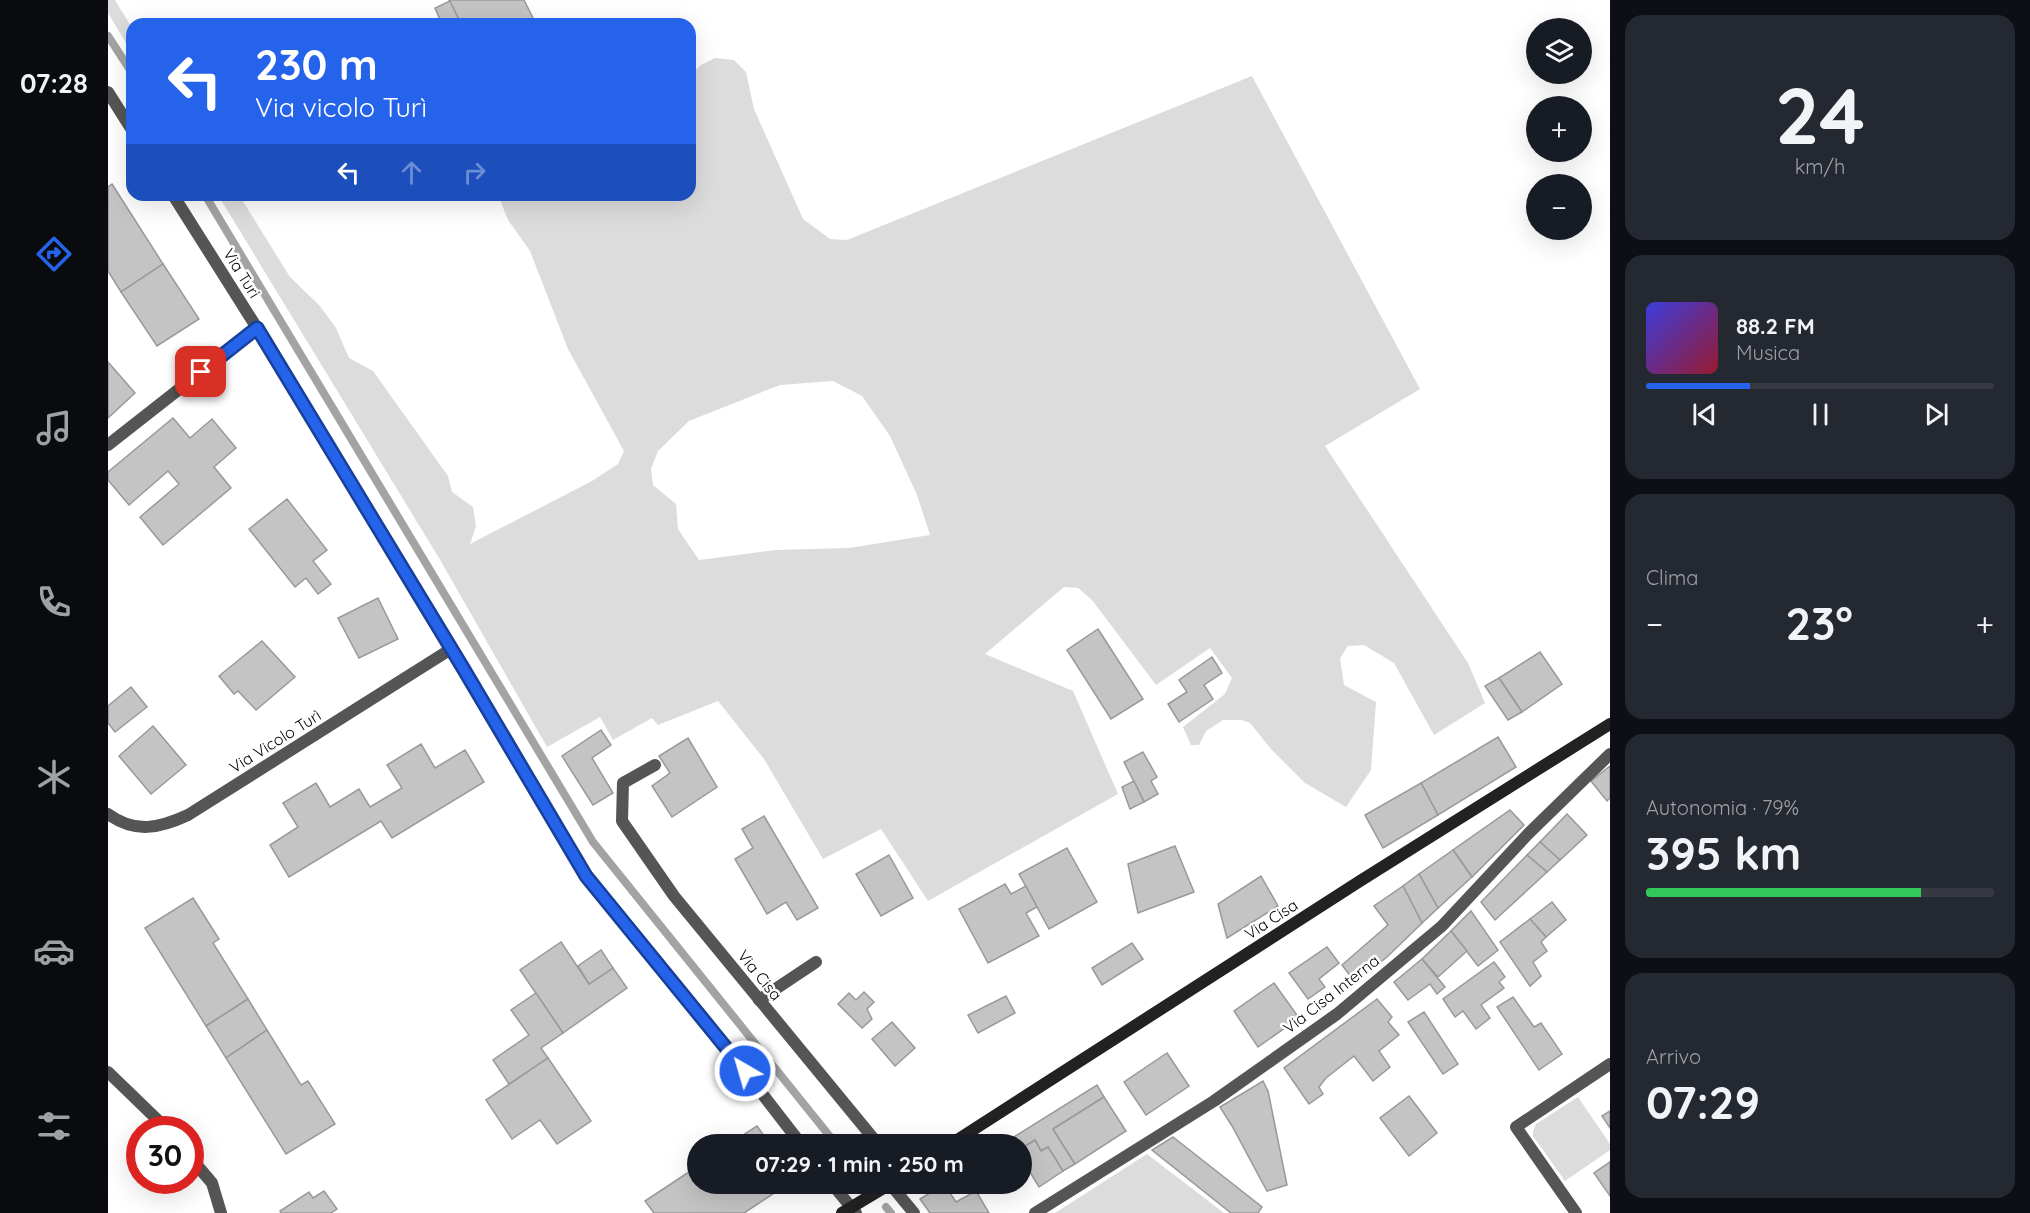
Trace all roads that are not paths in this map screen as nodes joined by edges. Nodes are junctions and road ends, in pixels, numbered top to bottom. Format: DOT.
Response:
graph roads {
  1 [pos="108,92"];
  2 [pos="126,120"];
  3 [pos="177,201"];
  4 [pos="257,328"];
  5 [pos="108,445"];
  6 [pos="451,649"];
  7 [pos="1610,724"];
  8 [pos="1610,754"];
  9 [pos="655,765"];
  10 [pos="108,814"];
  11 [pos="816,962"];
  12 [pos="759,1000"];
  13 [pos="1610,1064"];
  14 [pos="108,1072"];
  15 [pos="154,1116"];
  16 [pos="793,1134"];
  17 [pos="870,1134"];
  18 [pos="967,1134"];
  19 [pos="204,1174"];
  20 [pos="839,1194"];
  21 [pos="875,1194"];
  22 [pos="898,1194"];
  23 [pos="850,1211"];
  24 [pos="222,1213"];
  25 [pos="914,1213"];
  26 [pos="1035,1213"];
  27 [pos="1576,1213"];
  1 -- 2 [label="street"];
  3 -- 4 [label="street, Via Turi"];
  4 -- 5 [label="street"];
  4 -- 6 [label="street, Via Turi"];
  6 -- 10 [label="street, Via Vicolo Turì"];
  6 -- 16 [label="street, Via Turi"];
  7 -- 18 [label="street, Via Cisa"];
  8 -- 26 [label="street, Via Cisa Interna"];
  9 -- 12 [label="street, Via Cisa"];
  11 -- 12 [label="street"];
  12 -- 17 [label="street, Via Cisa"];
  13 -- 27 [label="street"];
  14 -- 15 [label="street"];
  19 -- 24 [label="street"];
  20 -- 23 [label="street"];
  21 -- 23 [label="street"];
  22 -- 25 [label="street"];
}
